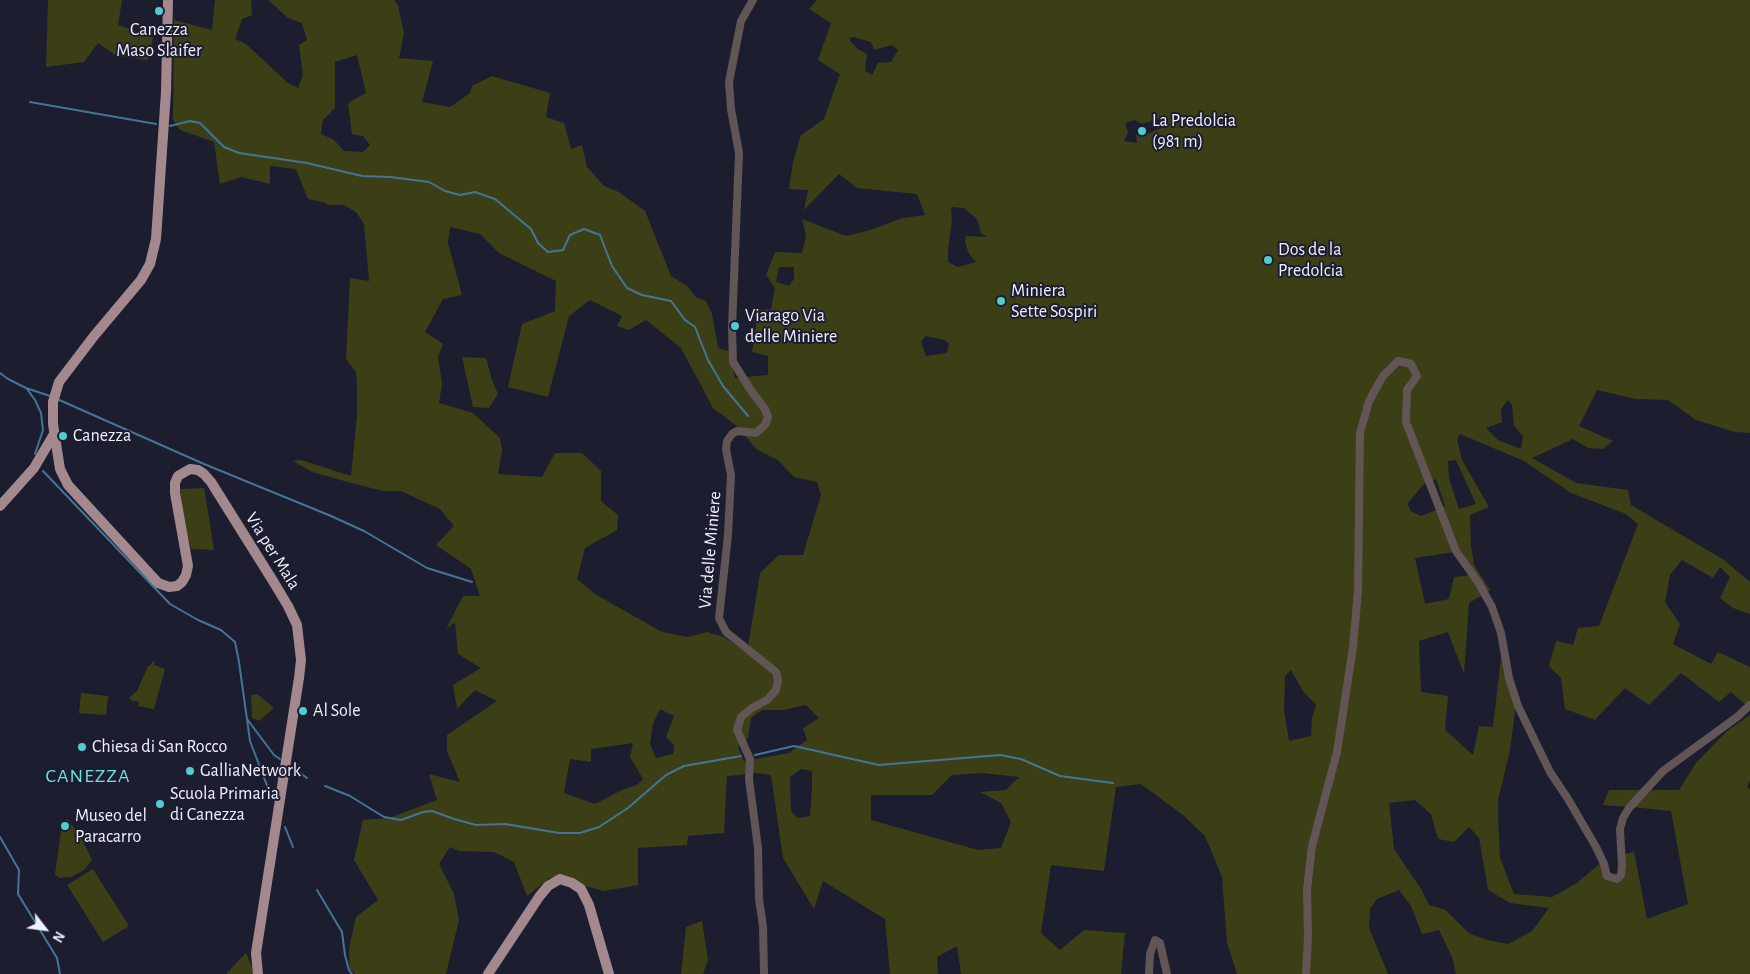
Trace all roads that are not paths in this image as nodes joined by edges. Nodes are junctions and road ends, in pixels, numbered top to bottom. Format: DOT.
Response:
graph roads {
  1 [pos="168,0"];
  2 [pos="753,0"];
  3 [pos="54,434"];
  4 [pos="42,457"];
  5 [pos="58,460"];
  6 [pos="0,506"];
  7 [pos="1750,705"];
  8 [pos="258,974"];
  9 [pos="488,974"];
  10 [pos="610,974"];
  11 [pos="764,974"];
  12 [pos="1149,974"];
  13 [pos="1167,974"];
  14 [pos="1306,974"];
  1 -- 3 [label="main road"];
  2 -- 11 [label="street, Via delle Miniere"];
  3 -- 4 [label="main road"];
  3 -- 5 [label="main road"];
  4 -- 5 [label="main road"];
  4 -- 6 [label="main road"];
  5 -- 8 [label="main road, Via per Mala"];
  7 -- 14 [label="street"];
  9 -- 10 [label="main road"];
  12 -- 13 [label="street"];
}
